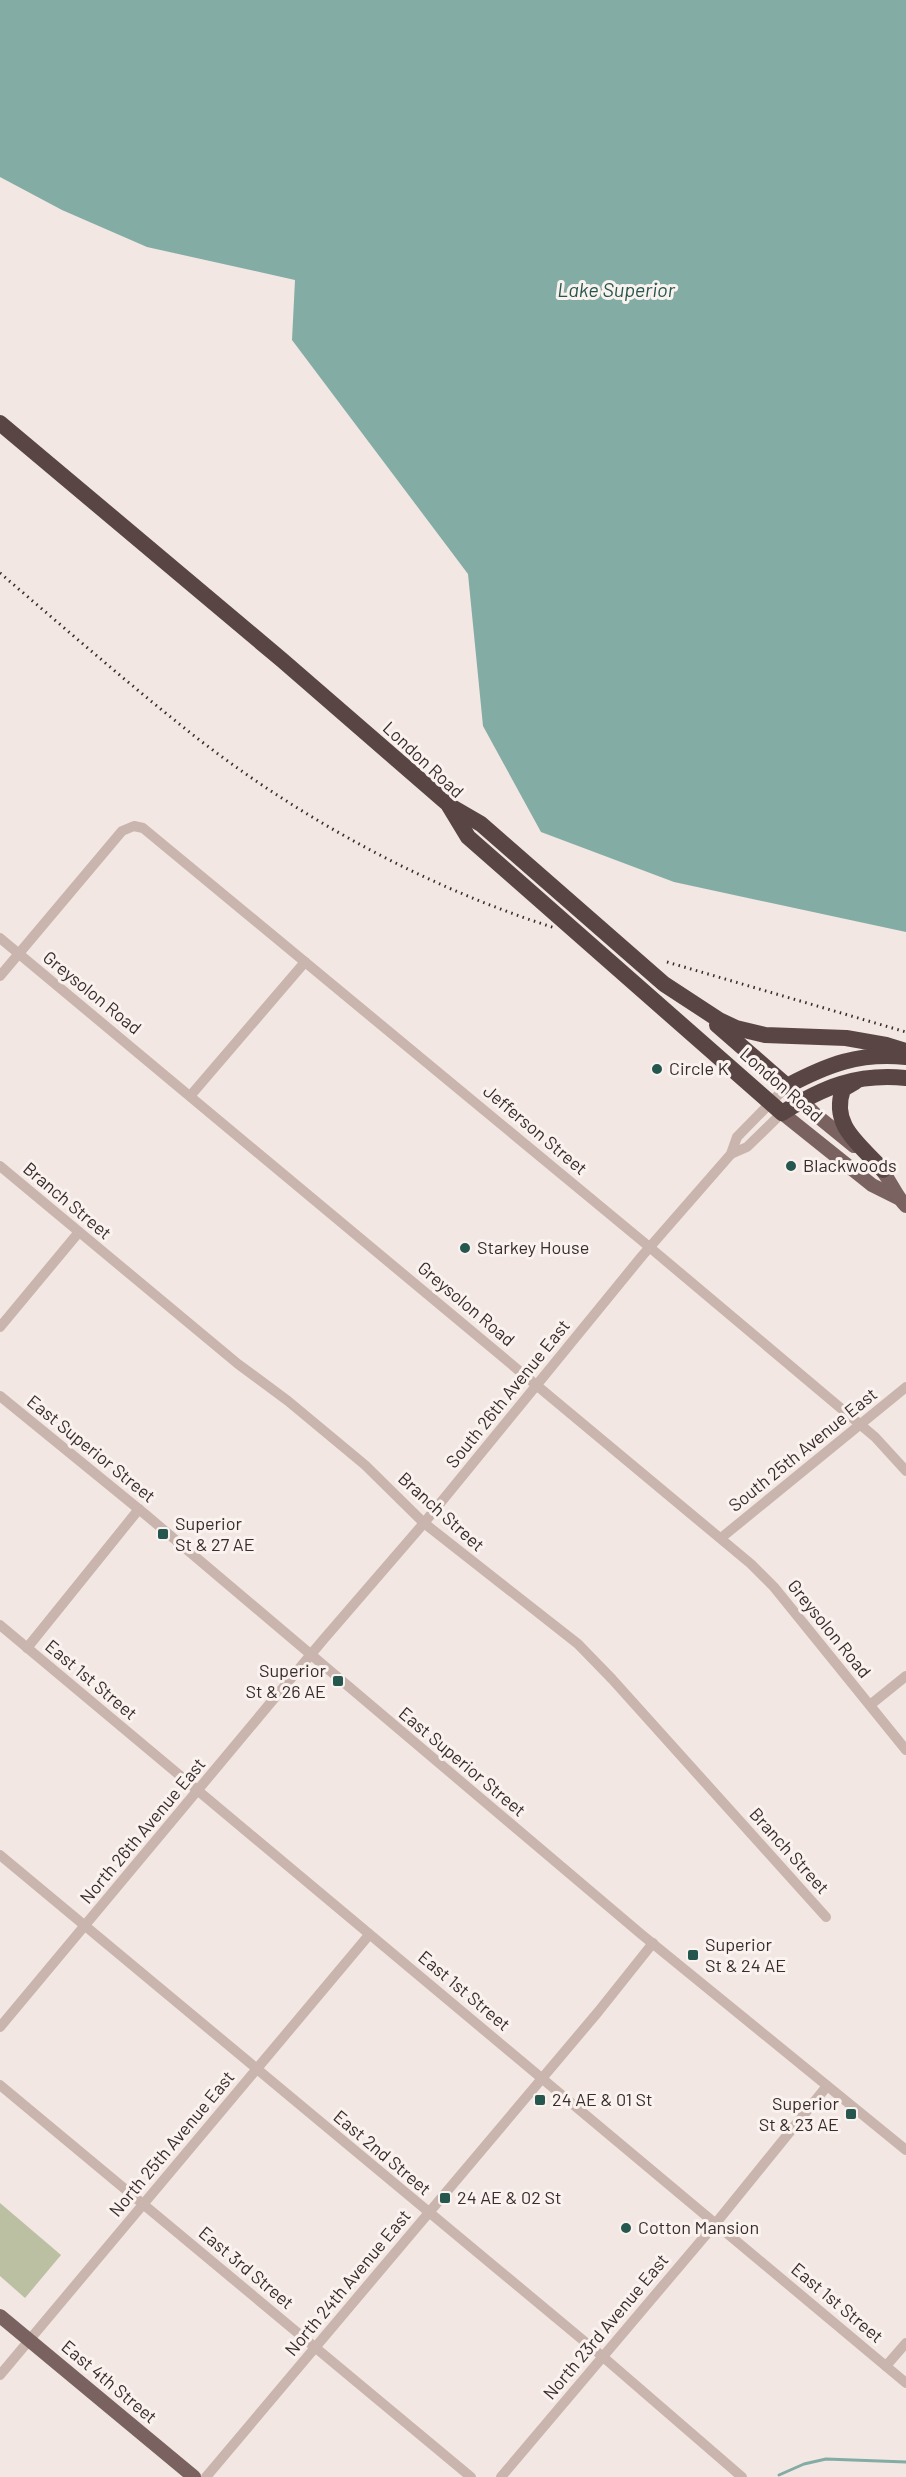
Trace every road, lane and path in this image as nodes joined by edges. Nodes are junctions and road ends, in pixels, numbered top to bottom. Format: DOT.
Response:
graph roads {
  1 [pos="0,423"];
  2 [pos="448,804"];
  3 [pos="0,938"];
  4 [pos="19,954"];
  5 [pos="305,962"];
  6 [pos="0,976"];
  7 [pos="664,984"];
  8 [pos="906,1052"];
  9 [pos="906,1057"];
  10 [pos="864,1078"];
  11 [pos="906,1078"];
  12 [pos="787,1086"];
  13 [pos="191,1095"];
  14 [pos="802,1100"];
  15 [pos="769,1102"];
  16 [pos="782,1113"];
  17 [pos="731,1154"];
  18 [pos="0,1166"];
  19 [pos="883,1170"];
  20 [pos="902,1202"];
  21 [pos="79,1232"];
  22 [pos="650,1247"];
  23 [pos="0,1327"];
  24 [pos="537,1385"];
  25 [pos="906,1387"];
  26 [pos="0,1396"];
  27 [pos="860,1425"];
  28 [pos="906,1471"];
  29 [pos="139,1509"];
  30 [pos="424,1523"];
  31 [pos="721,1538"];
  32 [pos="0,1625"];
  33 [pos="27,1648"];
  34 [pos="310,1656"];
  35 [pos="906,1676"];
  36 [pos="870,1705"];
  37 [pos="906,1750"];
  38 [pos="198,1790"];
  39 [pos="0,1855"];
  40 [pos="826,1917"];
  41 [pos="84,1926"];
  42 [pos="369,1935"];
  43 [pos="653,1943"];
  44 [pos="0,2027"];
  45 [pos="256,2070"];
  46 [pos="542,2078"];
  47 [pos="0,2085"];
  48 [pos="827,2086"];
  49 [pos="906,2150"];
  50 [pos="142,2204"];
  51 [pos="428,2212"];
  52 [pos="716,2223"];
  53 [pos="0,2316"];
  54 [pos="29,2339"];
  55 [pos="906,2343"];
  56 [pos="315,2348"];
  57 [pos="602,2356"];
  58 [pos="886,2366"];
  59 [pos="0,2375"];
  60 [pos="906,2383"];
  61 [pos="194,2477"];
  62 [pos="206,2477"];
  63 [pos="471,2477"];
  64 [pos="501,2477"];
  65 [pos="742,2477"];
  1 -- 2 [label="highway, London Road"];
  2 -- 7 [label="highway"];
  2 -- 15 [label="highway, London Road"];
  3 -- 4 [label="street, Greysolon Road"];
  4 -- 5 [label="street, Jefferson Street"];
  4 -- 6 [label="street"];
  4 -- 13 [label="street, Greysolon Road"];
  5 -- 13 [label="street"];
  5 -- 22 [label="street, Jefferson Street"];
  7 -- 8 [label="highway"];
  7 -- 12 [label="highway, London Road"];
  9 -- 12 [label="highway"];
  10 -- 11 [label="highway"];
  10 -- 14 [label="highway"];
  10 -- 19 [label="highway"];
  12 -- 14 [label="main road, London Road"];
  12 -- 15 [label="street, South 26th Avenue East"];
  13 -- 24 [label="street, Greysolon Road"];
  14 -- 16 [label="highway"];
  14 -- 19 [label="main road, London Road"];
  15 -- 16 [label="highway, London Road"];
  15 -- 17 [label="street, South 26th Avenue East"];
  16 -- 17 [label="street, South 26th Avenue East"];
  16 -- 20 [label="main road, London Road"];
  17 -- 22 [label="street, South 26th Avenue East"];
  18 -- 21 [label="street, Branch Street"];
  19 -- 20 [label="main road, London Road"];
  21 -- 23 [label="street"];
  21 -- 30 [label="street, Branch Street"];
  22 -- 24 [label="street, South 26th Avenue East"];
  22 -- 27 [label="street, Jefferson Street"];
  24 -- 30 [label="street, South 26th Avenue East"];
  24 -- 31 [label="street, Greysolon Road"];
  25 -- 27 [label="street, South 25th Avenue East"];
  26 -- 29 [label="street, East Superior Street"];
  27 -- 28 [label="street, Jefferson Street"];
  27 -- 31 [label="street, South 25th Avenue East"];
  29 -- 33 [label="street"];
  29 -- 34 [label="street, East Superior Street"];
  30 -- 34 [label="street, South 26th Avenue East"];
  30 -- 40 [label="street, Branch Street"];
  31 -- 36 [label="street, Greysolon Road"];
  32 -- 33 [label="street, East 1st Street"];
  33 -- 38 [label="street, East 1st Street"];
  34 -- 38 [label="street, North 26th Avenue East"];
  34 -- 43 [label="street, East Superior Street"];
  35 -- 36 [label="street"];
  36 -- 37 [label="street, Greysolon Road"];
  38 -- 41 [label="street, North 26th Avenue East"];
  38 -- 42 [label="street, East 1st Street"];
  39 -- 41 [label="street, East 2nd Street"];
  41 -- 44 [label="street, North 26th Avenue East"];
  41 -- 45 [label="street, East 2nd Street"];
  42 -- 45 [label="street, North 25th Avenue East"];
  42 -- 46 [label="street, East 1st Street"];
  43 -- 46 [label="street, North 24th Avenue East"];
  43 -- 48 [label="street, East Superior Street"];
  45 -- 50 [label="street, North 25th Avenue East"];
  45 -- 51 [label="street, East 2nd Street"];
  46 -- 51 [label="street, North 24th Avenue East"];
  46 -- 52 [label="street, East 1st Street"];
  47 -- 50 [label="street, East 3rd Street"];
  48 -- 49 [label="street, East Superior Street"];
  48 -- 52 [label="street, North 23rd Avenue East"];
  50 -- 54 [label="street, North 25th Avenue East"];
  50 -- 56 [label="street, East 3rd Street"];
  51 -- 56 [label="street, North 24th Avenue East"];
  51 -- 57 [label="street, East 2nd Street"];
  52 -- 57 [label="street, North 23rd Avenue East"];
  52 -- 58 [label="street, East 1st Street"];
  53 -- 54 [label="main road, East 4th Street"];
  54 -- 59 [label="street, North 25th Avenue East"];
  54 -- 61 [label="main road, East 4th Street"];
  55 -- 58 [label="street"];
  56 -- 62 [label="street, North 24th Avenue East"];
  56 -- 63 [label="street, East 3rd Street"];
  57 -- 64 [label="street, North 23rd Avenue East"];
  57 -- 65 [label="street, East 2nd Street"];
  58 -- 60 [label="street, East 1st Street"];
}
